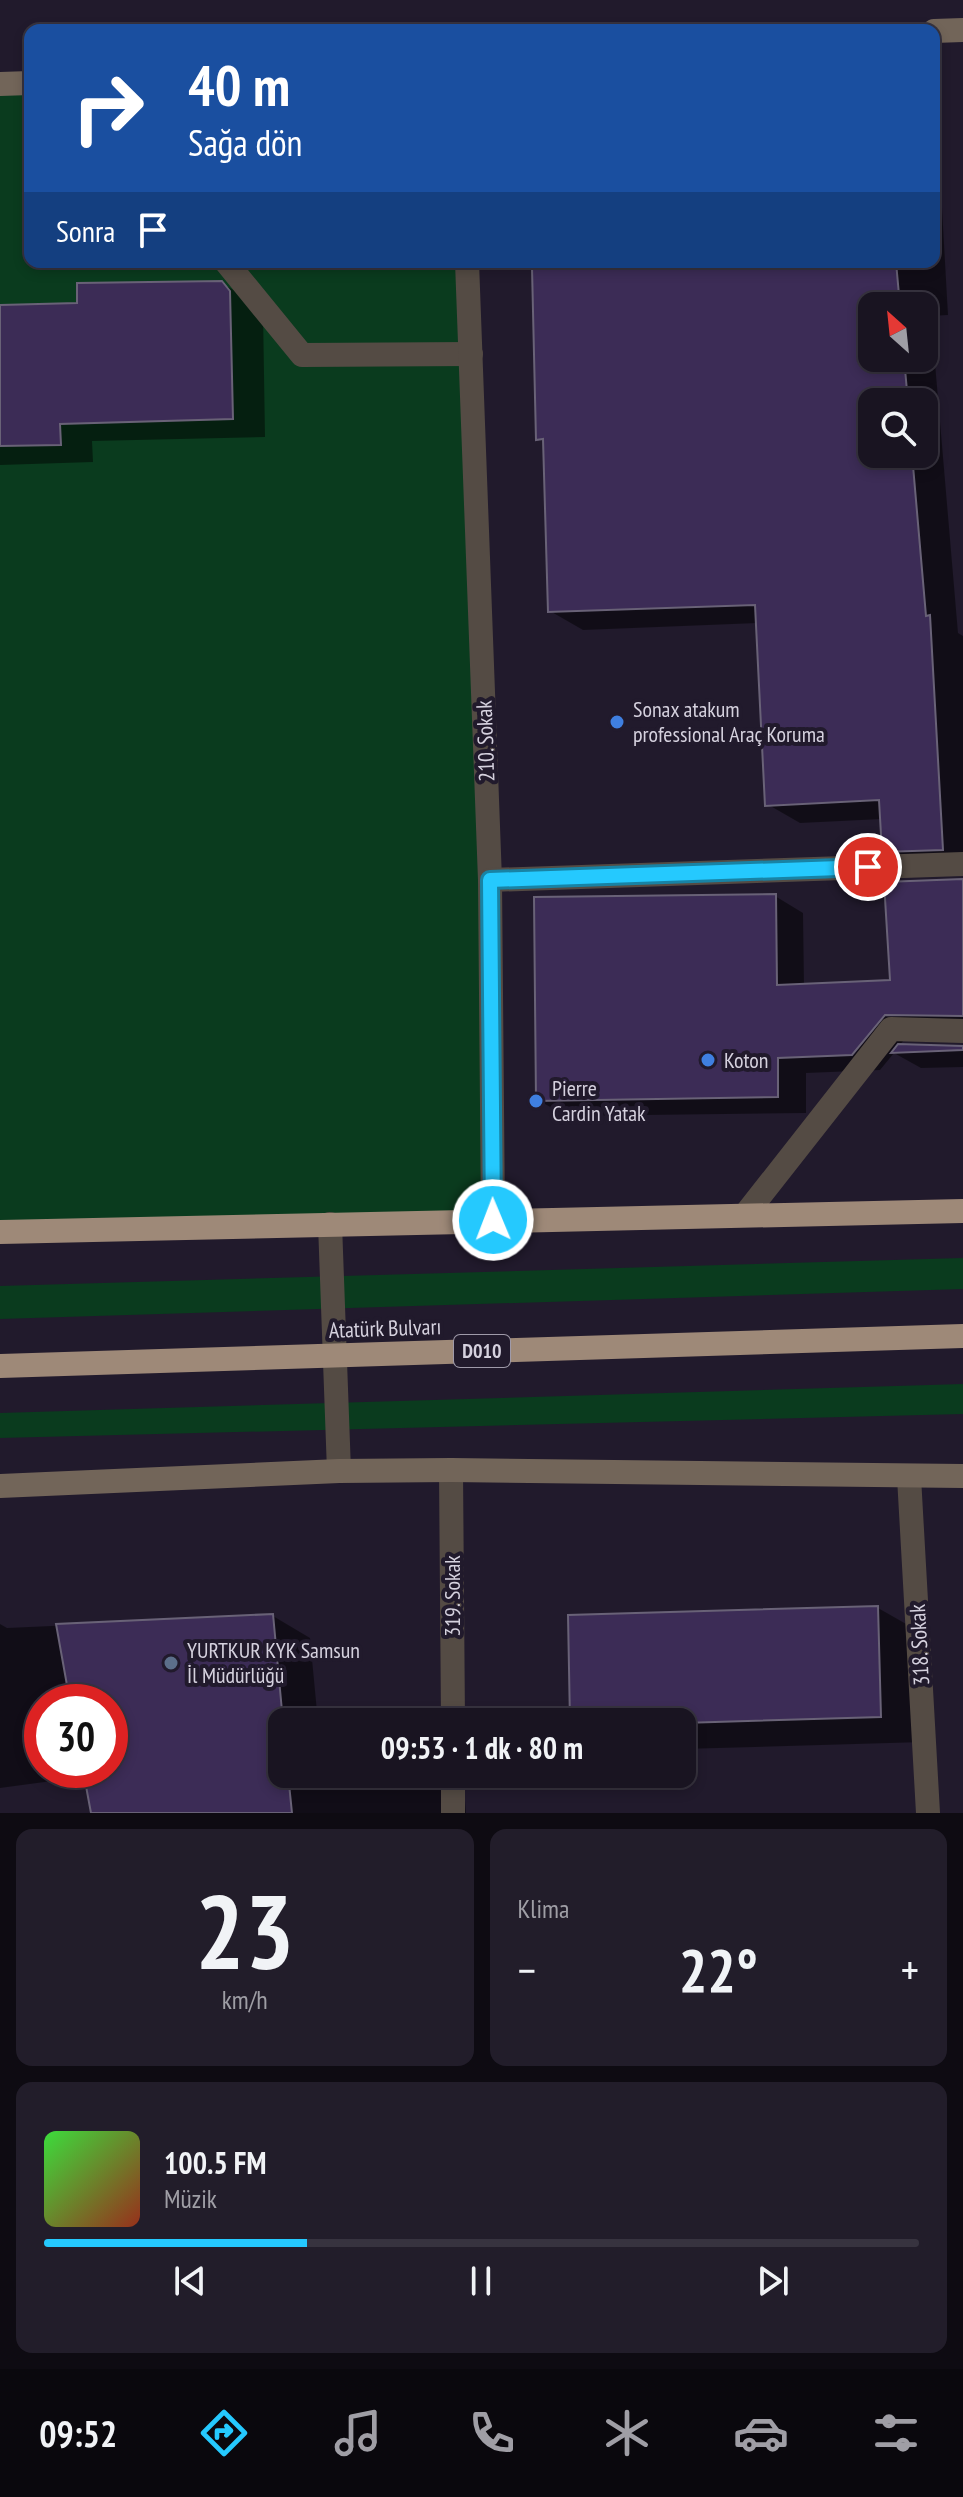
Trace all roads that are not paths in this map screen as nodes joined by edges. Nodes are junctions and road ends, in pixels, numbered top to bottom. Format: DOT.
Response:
graph roads {
  1 [pos="963,30"];
  2 [pos="940,31"];
  3 [pos="24,83"];
  4 [pos="0,84"];
  5 [pos="231,268"];
  6 [pos="467,268"];
  7 [pos="471,354"];
  8 [pos="963,864"];
  9 [pos="490,880"];
  10 [pos="963,1031"];
  11 [pos="963,1211"];
  12 [pos="745,1215"];
  13 [pos="493,1220"];
  14 [pos="330,1224"];
  15 [pos="0,1232"];
  16 [pos="963,1336"];
  17 [pos="336,1356"];
  18 [pos="0,1366"];
  19 [pos="963,1467"];
  20 [pos="451,1470"];
  21 [pos="339,1471"];
  22 [pos="963,1476"];
  23 [pos="909,1477"];
  24 [pos="0,1486"];
  25 [pos="453,1708"];
  26 [pos="453,1788"];
  27 [pos="453,1813"];
  28 [pos="928,1813"];
  1 -- 2 [label="main road"];
  3 -- 4 [label="main road"];
  5 -- 7 [label="street"];
  6 -- 7 [label="street, 210. Sokak"];
  7 -- 9 [label="street, 210. Sokak"];
  8 -- 9 [label="street"];
  9 -- 13 [label="street, 210. Sokak"];
  10 -- 12 [label="street"];
  11 -- 12 [label="highway"];
  12 -- 13 [label="highway"];
  13 -- 14 [label="highway"];
  14 -- 15 [label="highway"];
  14 -- 17 [label="street"];
  16 -- 17 [label="highway, Atatürk Bulvarı / D010"];
  17 -- 18 [label="highway, Atatürk Bulvarı / D010"];
  17 -- 21 [label="street"];
  19 -- 23 [label="main road"];
  20 -- 21 [label="main road"];
  20 -- 23 [label="main road"];
  20 -- 25 [label="street, 319. Sokak"];
  21 -- 24 [label="main road"];
  22 -- 23 [label="main road"];
  23 -- 28 [label="street, 318. Sokak"];
  26 -- 27 [label="street"];
}
